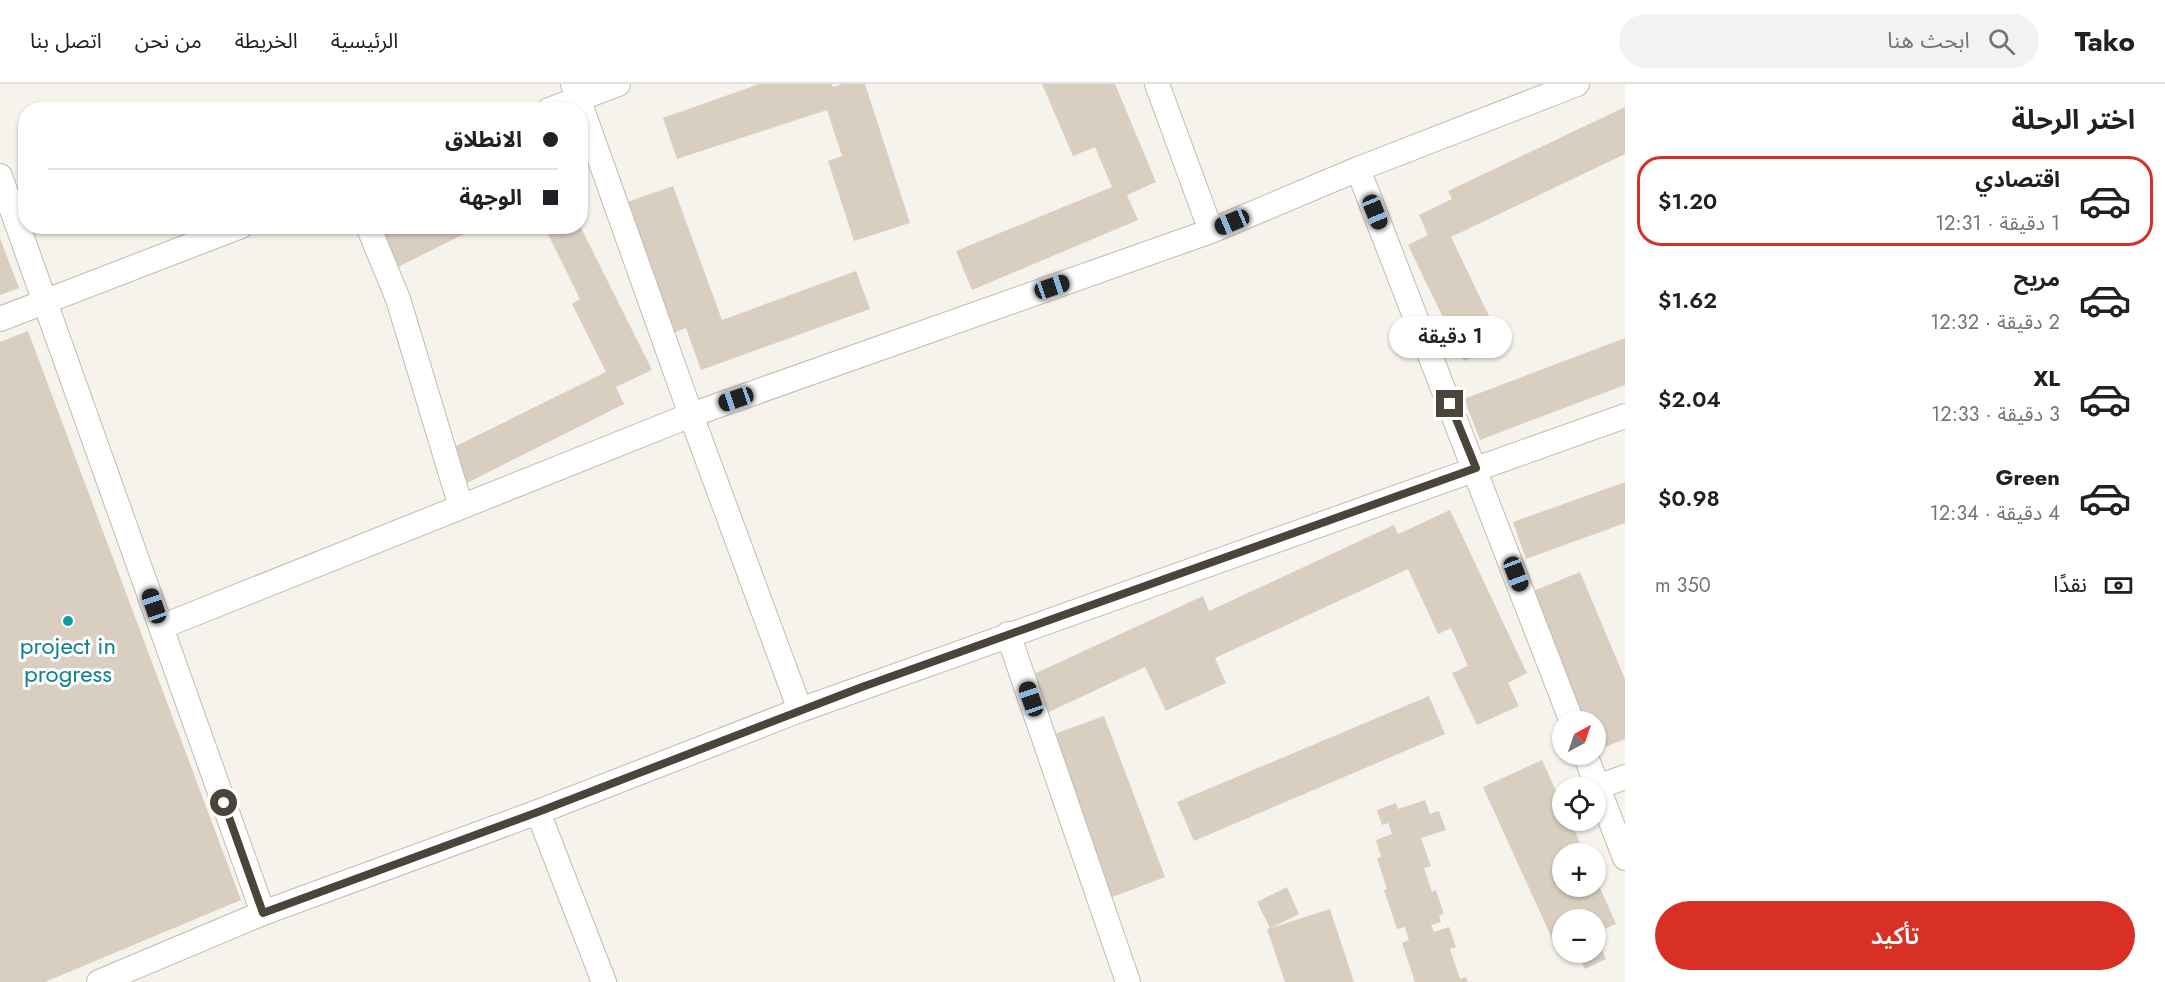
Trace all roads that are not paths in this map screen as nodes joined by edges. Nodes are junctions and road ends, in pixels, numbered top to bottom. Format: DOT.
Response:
graph roads {
  1 [pos="618,84"];
  2 [pos="1157,84"];
  3 [pos="1577,84"];
  4 [pos="576,91"];
  5 [pos="560,102"];
  6 [pos="588,125"];
  7 [pos="1358,169"];
  8 [pos="0,176"];
  9 [pos="18,224"];
  10 [pos="1211,231"];
  11 [pos="22,234"];
  12 [pos="220,234"];
  13 [pos="371,234"];
  14 [pos="47,301"];
  15 [pos="0,319"];
  16 [pos="691,415"];
  17 [pos="1625,416"];
  18 [pos="1476,468"];
  19 [pos="461,507"];
  20 [pos="161,627"];
  21 [pos="1008,633"];
  22 [pos="800,710"];
  23 [pos="1568,711"];
  24 [pos="1625,777"];
  25 [pos="1606,784"];
  26 [pos="1606,808"];
  27 [pos="538,812"];
  28 [pos="1625,858"];
  29 [pos="263,913"];
  30 [pos="99,982"];
  31 [pos="604,982"];
  32 [pos="1128,982"];
  1 -- 4 [label="street"];
  2 -- 10 [label="street"];
  3 -- 7 [label="street"];
  4 -- 5 [label="street"];
  6 -- 16 [label="street"];
  7 -- 10 [label="street"];
  7 -- 18 [label="street"];
  8 -- 9 [label="street"];
  10 -- 16 [label="street"];
  11 -- 14 [label="street"];
  12 -- 14 [label="street"];
  13 -- 19 [label="street"];
  14 -- 15 [label="street"];
  14 -- 20 [label="street"];
  16 -- 19 [label="street"];
  16 -- 22 [label="street"];
  17 -- 18 [label="street"];
  18 -- 21 [label="street"];
  18 -- 23 [label="street"];
  19 -- 20 [label="street"];
  20 -- 29 [label="street"];
  21 -- 22 [label="street"];
  21 -- 32 [label="street"];
  22 -- 27 [label="street"];
  24 -- 25 [label="street"];
  26 -- 28 [label="street"];
  27 -- 29 [label="street"];
  27 -- 31 [label="street"];
  29 -- 30 [label="street"];
}
